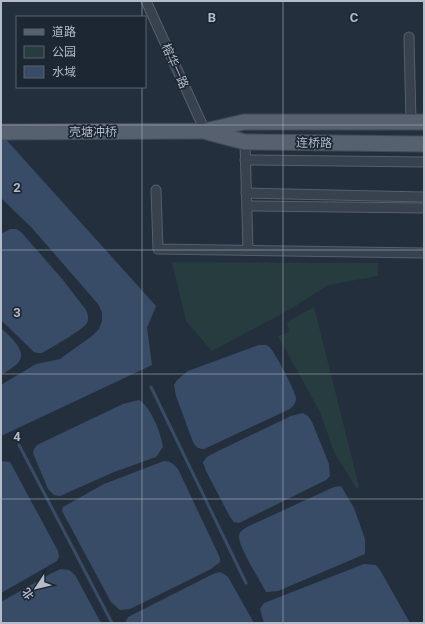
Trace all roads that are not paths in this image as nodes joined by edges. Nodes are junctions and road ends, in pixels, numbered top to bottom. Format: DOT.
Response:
graph roads {
  1 [pos="146,1"];
  2 [pos="409,37"];
  3 [pos="417,122"];
  4 [pos="184,131"];
  5 [pos="205,131"];
  6 [pos="1,132"];
  7 [pos="244,142"];
  8 [pos="424,144"];
  9 [pos="245,160"];
  10 [pos="424,162"];
  11 [pos="156,190"];
  12 [pos="246,193"];
  13 [pos="424,196"];
  14 [pos="247,206"];
  15 [pos="424,208"];
  16 [pos="248,250"];
  17 [pos="424,253"];
  1 -- 5 [label="street, 榕华一路"];
  2 -- 3 [label="street"];
  3 -- 5 [label="main road, 连桥路"];
  4 -- 5 [label="main road, 连桥路"];
  4 -- 6 [label="main road, 壳塘冲桥"];
  5 -- 7 [label="main road, 连桥路"];
  7 -- 8 [label="main road, 连桥路"];
  7 -- 9 [label="street"];
  9 -- 10 [label="street"];
  9 -- 12 [label="street"];
  11 -- 16 [label="street"];
  12 -- 13 [label="street"];
  12 -- 14 [label="street"];
  14 -- 15 [label="street"];
  14 -- 16 [label="street"];
  16 -- 17 [label="street"];
}
